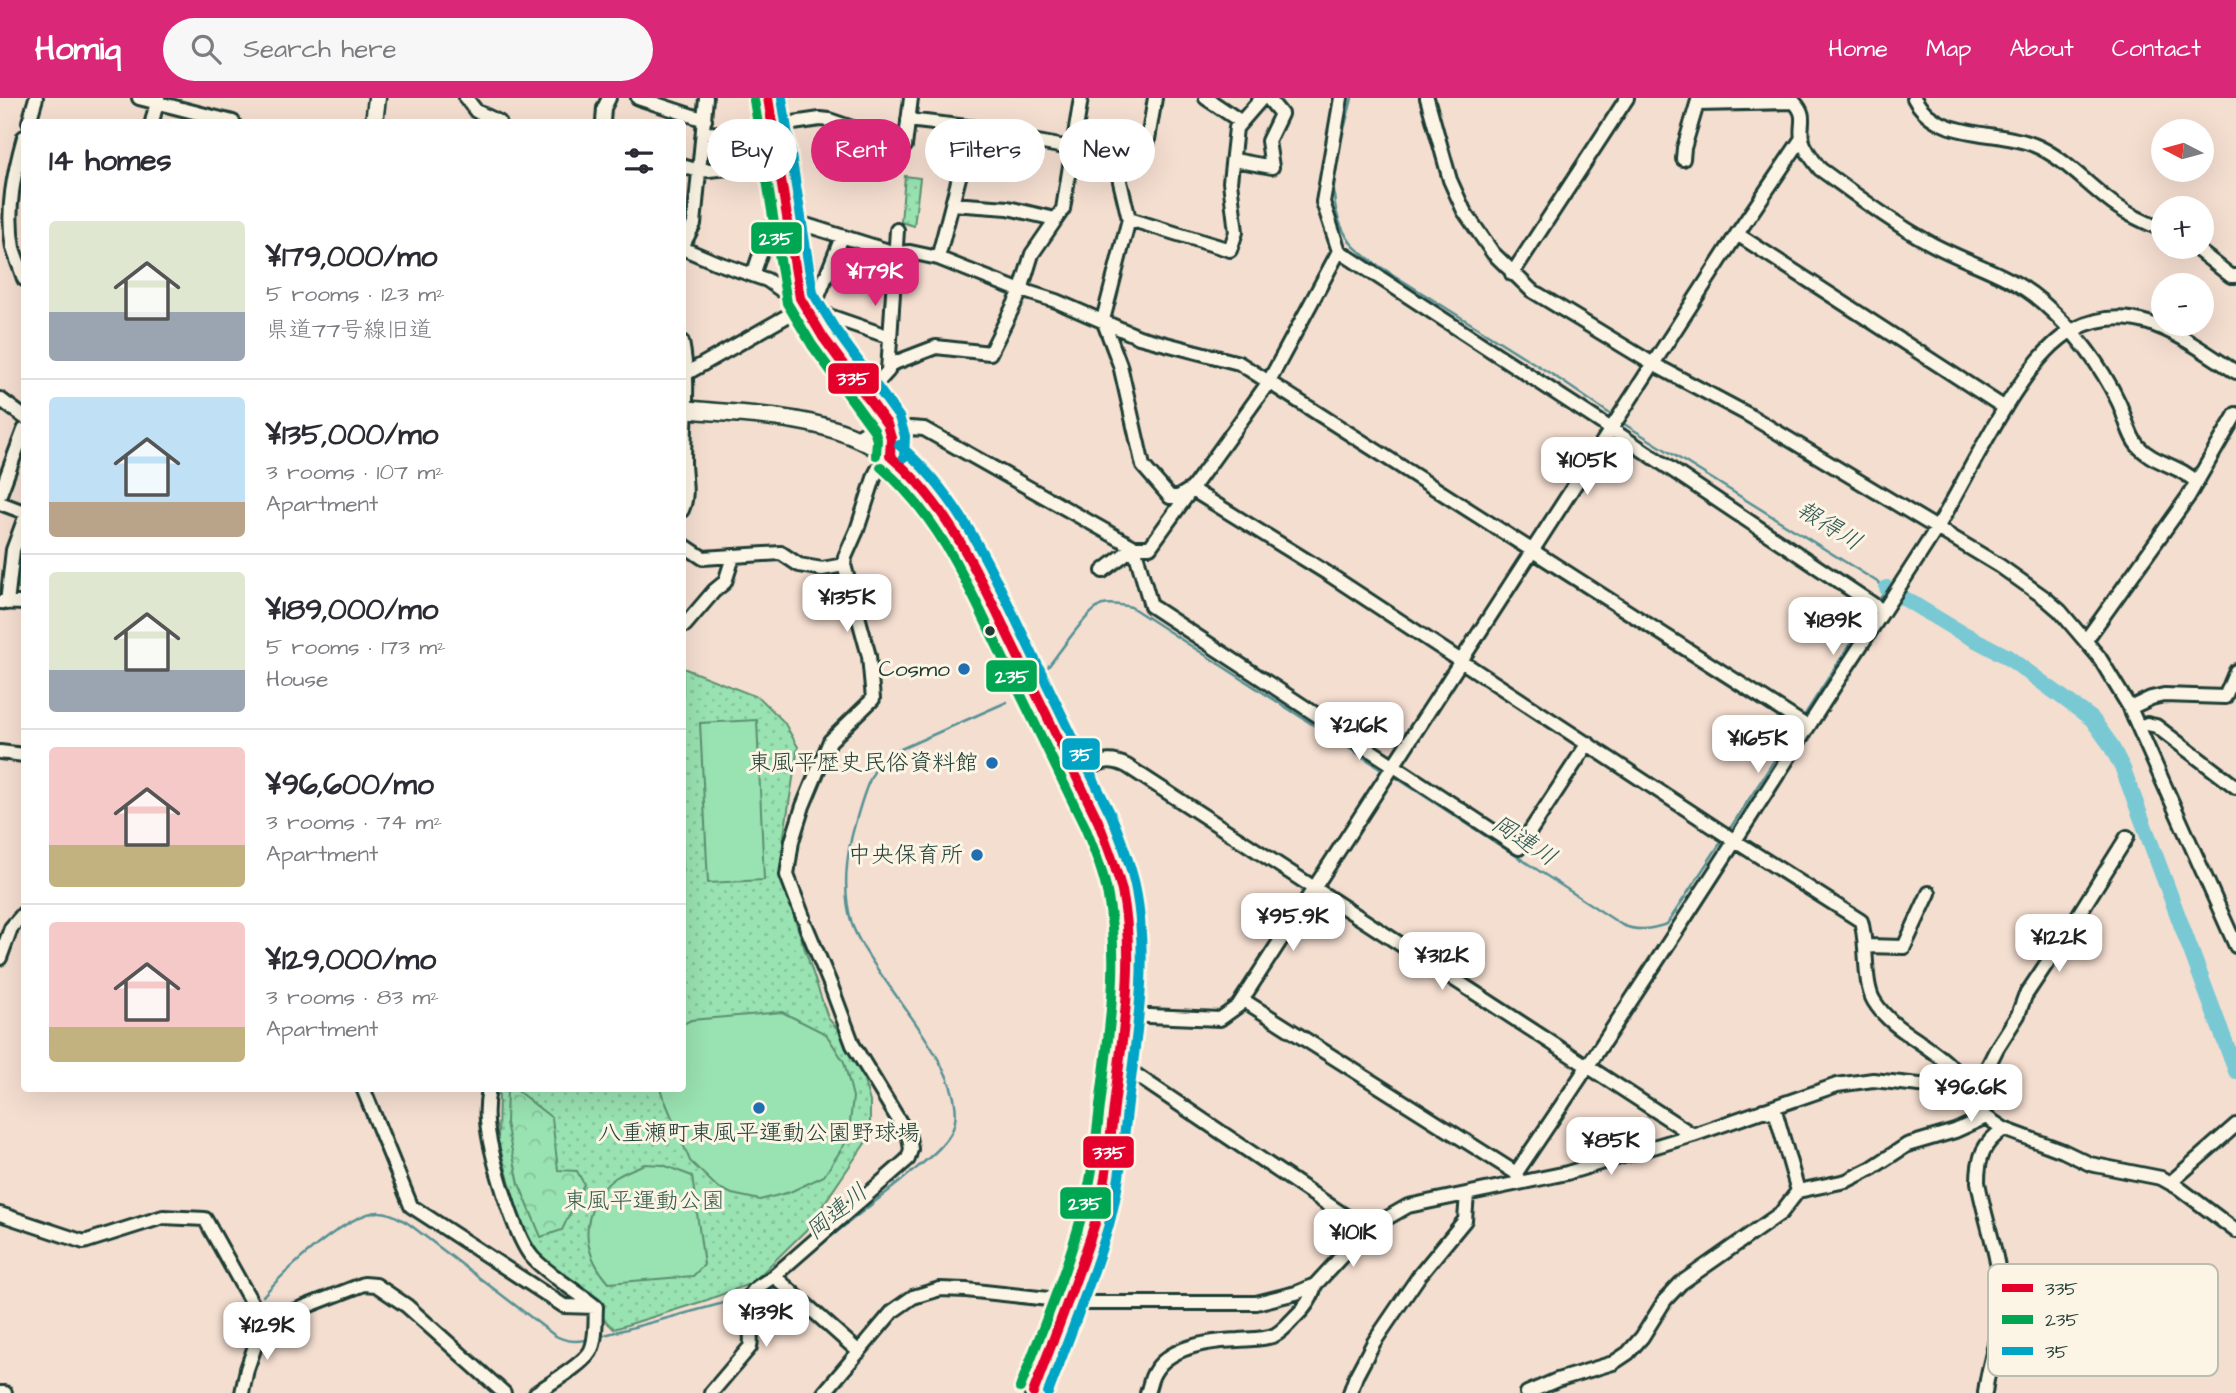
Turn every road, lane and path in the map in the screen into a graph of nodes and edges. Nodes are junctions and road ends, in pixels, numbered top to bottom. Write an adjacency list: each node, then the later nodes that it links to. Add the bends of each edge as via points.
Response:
1 (36, 98): 21 (street)
2 (139, 98): 19 (street)
3 (377, 98): 24 (main road)
4 (466, 98): 25 (street, via 477,111)
5 (609, 98): 26 (street)
6 (638, 98): 32 (street)
7 (706, 98): 32 (street)
8 (768, 98): 27 (street)
9 (912, 98): 28 (street)
10 (1080, 98): 29 (street)
11 (1155, 98): 30 (street)
12 (1206, 98): 31 (street)
13 (1262, 98): 31 (street)
14 (1268, 98): 36 (street, via 1281,114 1268,141 1272,167)
15 (1341, 98): 56 (street, via 1323,202)
16 (1425, 98): 61 (street, via 1464,211)
17 (1627, 98): 61 (street)
18 (1914, 98): 48 (street, via 1919,109 1947,126 2036,145 2130,215)
19 (158, 100): 22 (street); 23 (street)
20 (1698, 101): 33 (street, via 1794,102 1803,117); 35 (street)
21 (30, 119)
22 (153, 119)
23 (223, 119)
24 (374, 119)
25 (493, 119)
26 (603, 119)
27 (772, 119)
28 (908, 119)
29 (1078, 119)
30 (1151, 119)
31 (1241, 121): 36 (street)
32 (705, 127): 39 (street)
33 (1802, 138): 50 (street); 66 (street, via 1820,169 1928,243 2011,279)
34 (21, 149): 54 (street, via 11,190)
35 (1683, 159)
36 (1234, 160): 46 (street, via 1230,182 1236,232 1230,250)
37 (686, 167): 39 (street)
38 (707, 170): 39 (street)
39 (699, 171): 52 (street, via 694,224)
40 (781, 182): 47 (street)
41 (958, 182): 44 (street)
42 (1068, 182): 45 (street, via 1063,209)
43 (1119, 182): 46 (street)
44 (952, 204): 45 (street, via 1008,208); 58 (street)
45 (1055, 219): 65 (street, via 1032,254 1021,290)
46 (1129, 219): 65 (street)
47 (788, 221): 51 (street); 62 (street, via 769,228); 64 (street)
48 (2151, 225)
49 (897, 230): 57 (street)
50 (1737, 234): 68 (street); 75 (street)
51 (842, 237): 57 (street); 64 (street)
52 (686, 240)
53 (0, 245): 54 (street)
54 (13, 248): 60 (street)
55 (686, 250): 62 (street)
56 (1339, 251): 72 (street); 80 (street)
57 (895, 253): 58 (street); 67 (street)
58 (938, 258): 69 (street, via 1021,291 990,353 936,347)
59 (2209, 259): 63 (street)
60 (21, 271)
61 (1512, 274): 68 (street, via 1550,303)
62 (752, 275): 64 (street)
63 (2236, 276)
64 (805, 305): 67 (street); 71 (street); 73 (street, via 843,366)
65 (1103, 320): 72 (street, via 1139,337 1239,363); 85 (street, via 1120,365 1143,466 1170,497)
66 (2070, 331): 70 (street, via 2112,317 2139,319); 75 (street, via 2051,347); 84 (street, via 2098,364 2137,445)
67 (890, 337): 69 (street)
68 (1654, 364): 80 (street); 90 (street, via 1747,414)
69 (889, 365): 73 (street)
70 (2236, 372)
71 (686, 375)
72 (1268, 383): 85 (street); 93 (street)
73 (867, 394): 77 (street)
74 (0, 399): 79 (street)
75 (2005, 408): 90 (street)
76 (686, 409): 81 (main road, via 793,418)
77 (879, 411): 81 (street, via 872,428); 83 (street, via 890,432)
78 (2236, 414): 84 (street)
79 (21, 415)
80 (1612, 427): 93 (street); 99 (street)
81 (857, 437): 83 (main road)
82 (21, 438): 86 (street)
83 (890, 452): 91 (street, via 910,428 924,429); 95 (street, via 876,475); 111 (main road, via 933,499 955,532)
84 (2196, 482): 101 (street)
85 (1191, 489): 91 (street, via 1150,547); 102 (street)
86 (0, 494)
87 (0, 503): 88 (street)
88 (21, 511)
89 (21, 528): 97 (street)
90 (1937, 529): 99 (street); 101 (street, via 2045,597)
91 (1134, 547): 96 (street); 110 (street, via 1151,606)
92 (686, 548): 94 (street, via 703,558)
93 (1532, 551): 102 (street); 105 (street)
94 (733, 557): 95 (street, via 781,553 799,565 822,569); 100 (street, via 725,582)
95 (844, 565): 141 (street, via 869,656 873,699 830,741 803,806 787,875 853,1045 909,1137 911,1149 908,1160)
96 (1103, 571)
97 (3, 602): 98 (street)
98 (21, 603)
99 (1885, 609): 105 (street)
100 (686, 624)
101 (2086, 640): 104 (street)
102 (1461, 659): 107 (street); 110 (street)
103 (2236, 671): 104 (street, via 2225,697 2164,695)
104 (2130, 708): 106 (street)
105 (1808, 727): 114 (street)
106 (2139, 727): 112 (street, via 2156,726); 119 (street)
107 (1588, 743): 110 (street, via 1519,848); 114 (street)
108 (0, 752): 109 (street)
109 (21, 755)
110 (1393, 765): 115 (street)
111 (1077, 778): 115 (street, via 1101,762 1115,760); 122 (main road, via 1112,856 1122,893 1127,946)
112 (2236, 787)
113 (2127, 837): 127 (street, via 2025,996)
114 (1735, 841): 118 (street, via 1861,921); 124 (street)
115 (1315, 888): 121 (street); 124 (street)
116 (1929, 892): 118 (street, via 1904,947)
117 (21, 917): 120 (street, via 11,928)
118 (1866, 946): 127 (street, via 1872,998 1887,1017 1951,1067)
119 (2236, 946)
120 (0, 958)
121 (1243, 1000): 122 (street, via 1220,1019); 133 (street)
122 (1125, 1014): 123 (main road)
123 (1118, 1067): 138 (street); 143 (main road, via 1105,1178)
124 (1588, 1067): 132 (street); 133 (street)
125 (365, 1092): 144 (street, via 411,1206 564,1306)
126 (489, 1092): 144 (street, via 492,1150 524,1247 535,1261)
127 (1971, 1100): 128 (street, via 1929,1086 1873,1080 1837,1085); 129 (street)
128 (1761, 1110): 132 (street); 135 (street, via 1776,1114)
129 (1986, 1117): 131 (street); 135 (street, via 1907,1145 1846,1181)
130 (2236, 1125): 134 (street)
131 (2004, 1129): 134 (street, via 2090,1164); 140 (street, via 1988,1142 1978,1166)
132 (1693, 1135): 133 (street, via 1567,1173)
133 (1518, 1178): 136 (street)
134 (2170, 1183): 139 (street)
135 (1798, 1191): 156 (street, via 1781,1213 1681,1283 1628,1353 1613,1363)
136 (1467, 1194): 138 (street, via 1408,1206); 155 (street, via 1465,1220 1389,1320)
137 (0, 1214): 145 (street, via 85,1242 163,1217 205,1219)
138 (1366, 1230): 142 (street)
139 (2236, 1231)
140 (1997, 1264)
141 (774, 1276): 146 (street); 151 (street, via 749,1297 750,1347)
142 (1315, 1285): 143 (street, via 1256,1303); 154 (street, via 1303,1310 1278,1334 1191,1346 1158,1368)
143 (1069, 1301): 146 (street, via 940,1289 913,1297 893,1311); 153 (main road)
144 (596, 1307): 150 (street, via 590,1351)
145 (263, 1323): 148 (street); 149 (street, via 364,1284 376,1284)
146 (859, 1352): 152 (street)
147 (1988, 1376): 157 (street)
148 (242, 1393)
149 (504, 1393)
150 (536, 1393)
151 (711, 1393)
152 (824, 1393)
153 (1033, 1393)
154 (1147, 1393)
155 (1350, 1393)
156 (1527, 1393)
157 (1984, 1393)

